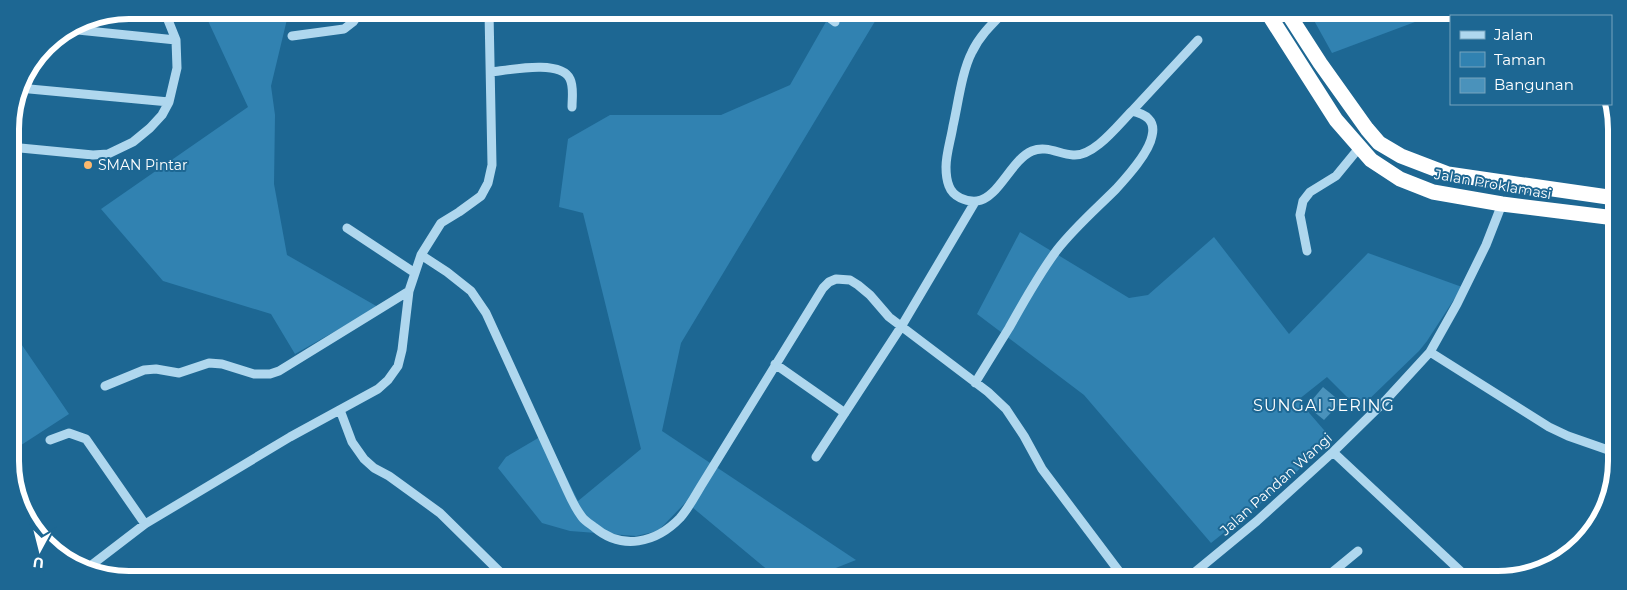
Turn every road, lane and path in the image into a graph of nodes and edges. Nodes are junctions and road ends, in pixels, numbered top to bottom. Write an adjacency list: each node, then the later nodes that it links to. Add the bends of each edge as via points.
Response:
1 (168, 19): 11 (street)
2 (355, 19): 10 (street, via 344,29)
3 (489, 19): 13 (street)
4 (831, 19): 8 (street)
5 (997, 19): 21 (street, via 970,54 946,167 949,187 956,196)
6 (1272, 19): 19 (highway, Jalan Proklamasi, via 1336,120)
7 (1291, 19): 20 (highway, Jalan Proklamasi, via 1366,129 1379,143 1401,156 1448,174)
8 (835, 22)
9 (81, 30): 11 (street)
10 (292, 36)
11 (176, 40): 15 (street, via 177,68)
12 (1198, 40): 17 (street)
13 (490, 72): 16 (street, via 533,68 559,70 566,73 572,85); 26 (street, via 492,164 488,183 481,196 441,223)
14 (27, 89): 15 (street)
15 (169, 102): 18 (street, via 162,116 150,128 108,154)
16 (572, 107)
17 (1132, 110): 21 (street, via 1092,150 1083,154 1042,149 1031,151 991,196); 32 (street, via 1151,120 1152,138 1148,146 1122,182 1058,248)
18 (19, 148)
19 (1359, 148): 22 (highway, Jalan Proklamasi, via 1371,160 1400,178 1433,192); 25 (street, via 1336,176 1310,192 1304,201 1300,215)
20 (1608, 197)
21 (975, 202): 29 (street)
22 (1502, 204): 23 (highway, Jalan Proklamasi); 30 (street, Jalan Pandan Wangi, via 1486,246)
23 (1608, 217)
24 (347, 228): 27 (street)
25 (1307, 251)
26 (421, 255): 27 (street); 31 (street, via 471,291 486,313 566,490 582,517 611,539 643,541 660,534 680,517)
27 (415, 273): 28 (street)
28 (409, 291): 33 (street, via 270,374 254,374 209,363 179,373 144,370); 34 (street, via 398,366 378,389)
29 (901, 327): 31 (street, via 858,284 836,279 823,288); 32 (street); 35 (street)
30 (1430, 352): 37 (street, via 1549,427); 38 (street, Jalan Pandan Wangi)
31 (775, 364): 35 (street)
32 (975, 383): 44 (street, via 1006,410 1042,469)
33 (105, 386)
34 (340, 410): 40 (street); 43 (street, via 352,442 364,459 440,513)
35 (845, 413): 39 (street)
36 (50, 440): 40 (street, via 69,434 86,439)
37 (1608, 450)
38 (1333, 452): 45 (street, Jalan Pandan Wangi); 47 (street)
39 (816, 457)
40 (145, 524): 42 (street)
41 (1358, 551): 46 (street)
42 (92, 564)
43 (499, 571)
44 (1119, 571)
45 (1197, 571)
46 (1334, 571)
47 (1460, 571)

